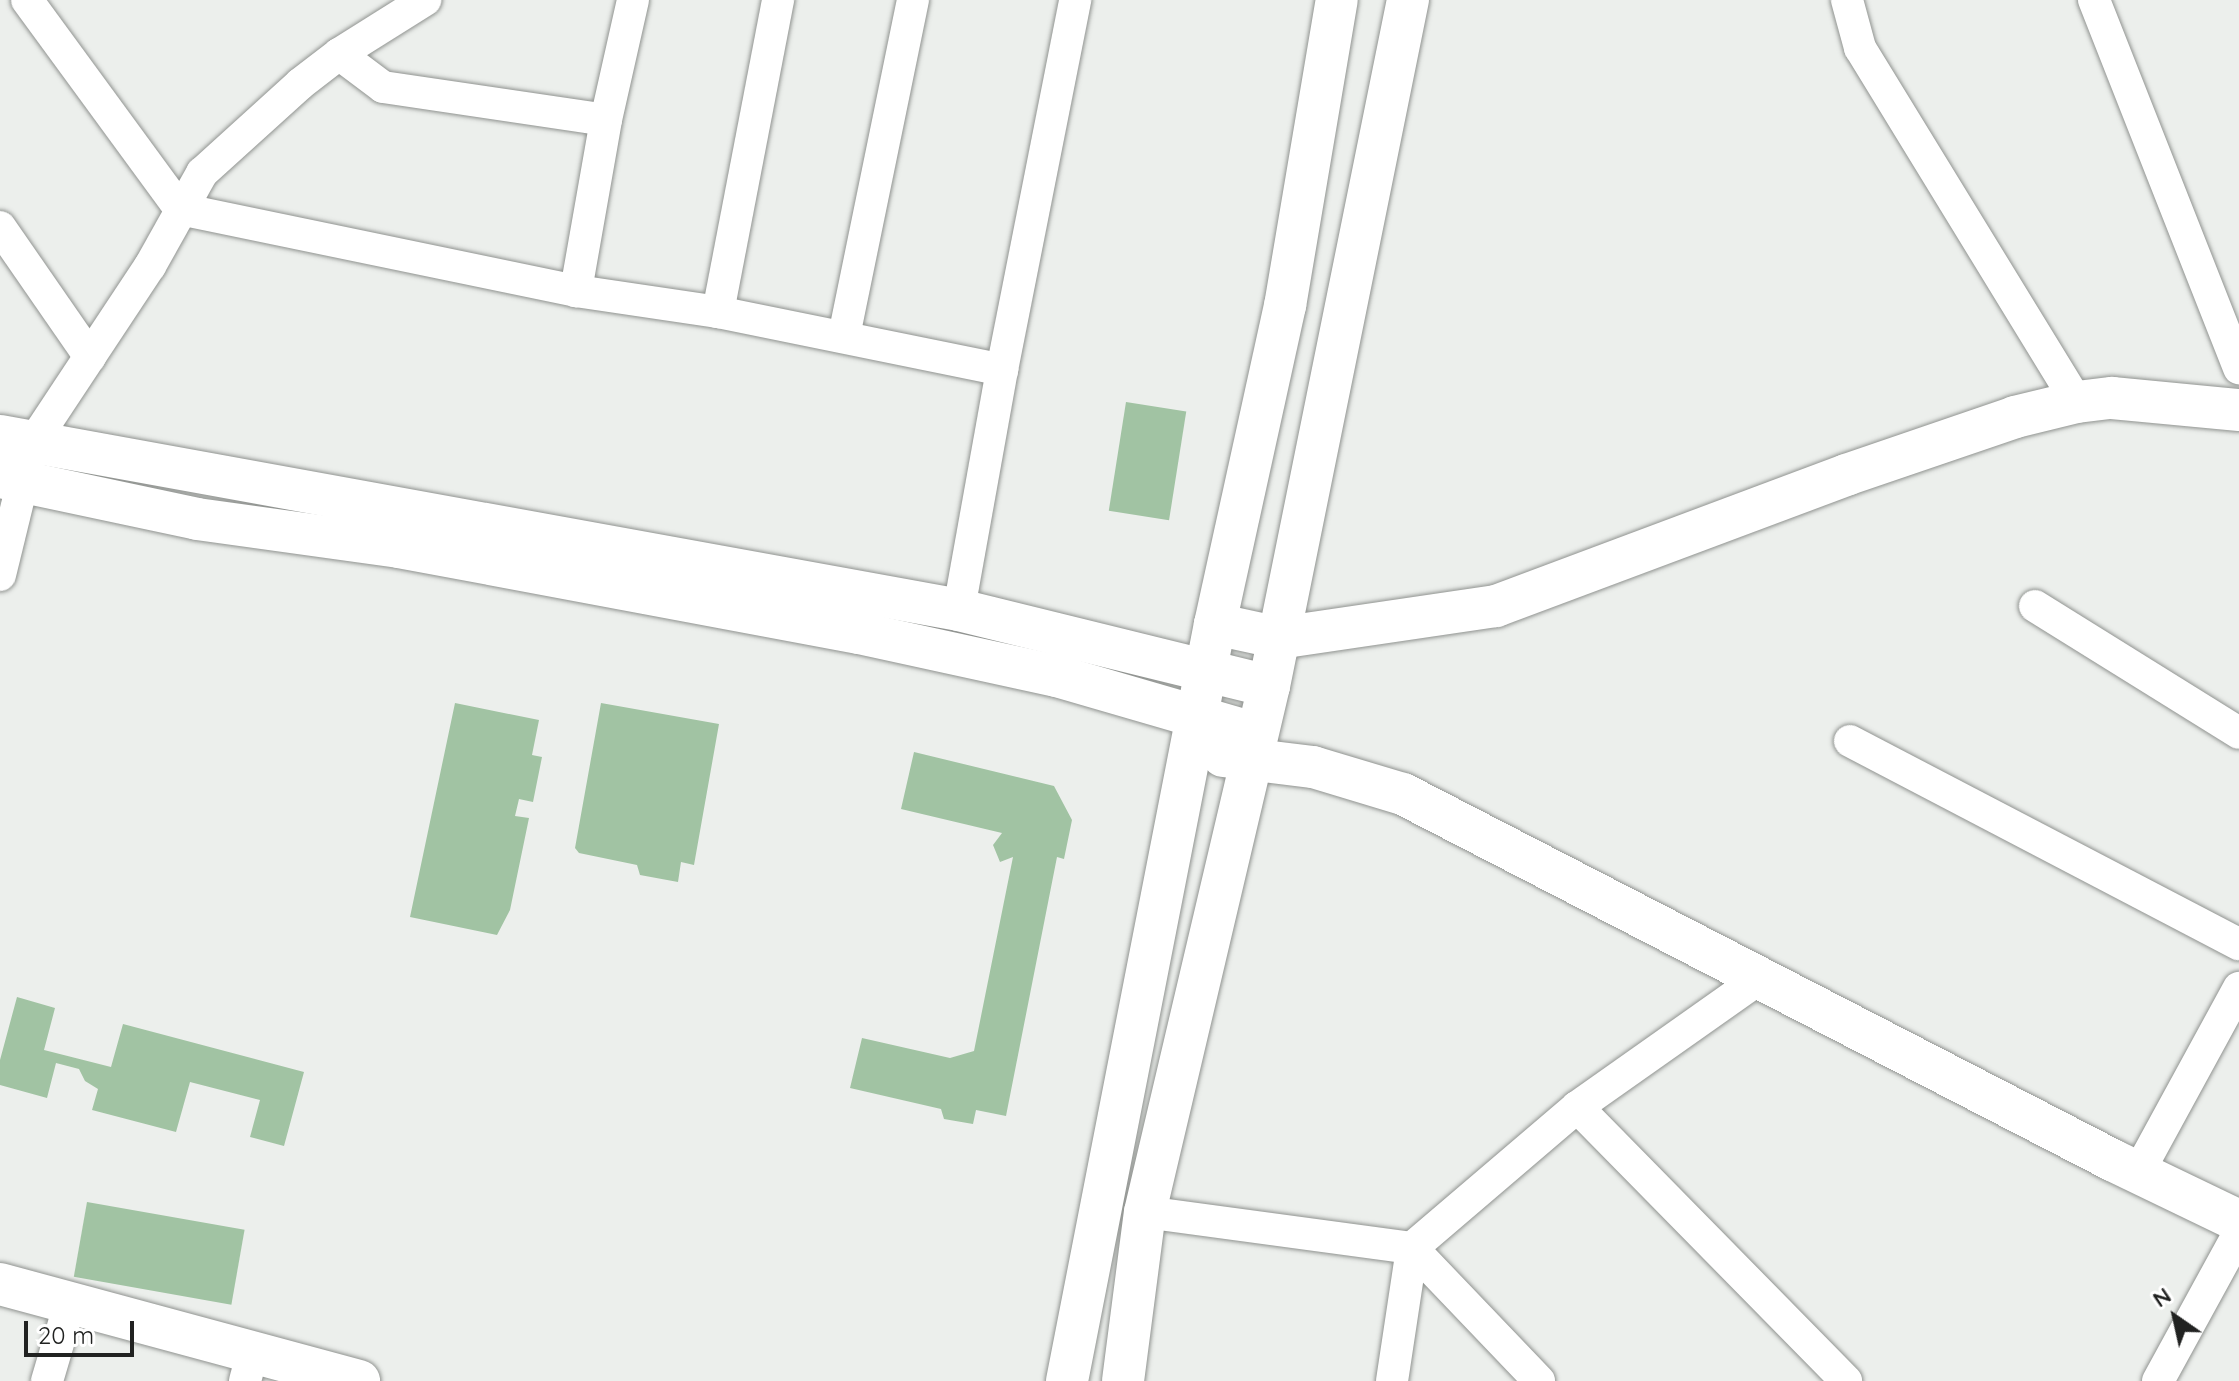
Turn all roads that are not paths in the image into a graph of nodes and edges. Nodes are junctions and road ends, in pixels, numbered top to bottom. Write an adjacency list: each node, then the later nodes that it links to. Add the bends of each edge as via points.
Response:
1 (27, 0): 13 (street)
2 (425, 0): 11 (street)
3 (633, 0): 12 (street)
4 (778, 0): 16 (street)
5 (913, 0): 17 (street)
6 (1075, 0): 20 (street)
7 (1337, 0): 27 (street, via 1285,306)
8 (1408, 0): 28 (street)
9 (1847, 0): 21 (street, via 1860,48)
10 (2094, 0): 19 (street)
11 (339, 54): 12 (street, via 383,87); 13 (street, via 202,173)
12 (606, 120): 15 (street)
13 (180, 209): 15 (street); 18 (street)
14 (0, 227): 18 (street)
15 (576, 291): 16 (street)
16 (718, 312): 17 (street)
17 (844, 336): 20 (street)
18 (90, 357): 23 (street)
19 (2239, 368)
20 (1002, 370): 26 (street)
21 (2077, 402): 22 (street, via 2112,398); 28 (street, via 2015,417 1846,475 1496,606)
22 (2239, 410)
23 (14, 460): 24 (street); 26 (street); 32 (street, via 197,519 399,547 859,633 1057,676)
24 (0, 575)
25 (2035, 606): 31 (street)
26 (959, 610): 29 (street)
27 (1215, 624): 28 (street); 29 (street)
28 (1279, 638): 30 (street)
29 (1206, 671): 30 (street); 32 (street)
30 (1269, 686): 34 (street)
31 (2239, 733)
32 (1193, 734): 34 (street); 49 (street)
33 (1850, 741): 35 (street)
34 (1253, 747): 36 (street, via 1403,794); 40 (street)
35 (2239, 944)
36 (1760, 978): 38 (street); 39 (street)
37 (2239, 988): 39 (street)
38 (1577, 1107): 43 (street); 53 (street)
39 (2138, 1173): 41 (street)
40 (1145, 1212): 43 (street); 50 (street)
41 (2239, 1221)
42 (2239, 1233): 54 (street)
43 (1412, 1248): 51 (street); 52 (street)
44 (0, 1284): 45 (street)
45 (70, 1303): 46 (street); 47 (street)
46 (249, 1366): 48 (street)
47 (47, 1381)
48 (359, 1381)
49 (1067, 1381)
50 (1123, 1381)
51 (1392, 1381)
52 (1539, 1381)
53 (1846, 1381)
54 (2158, 1381)

